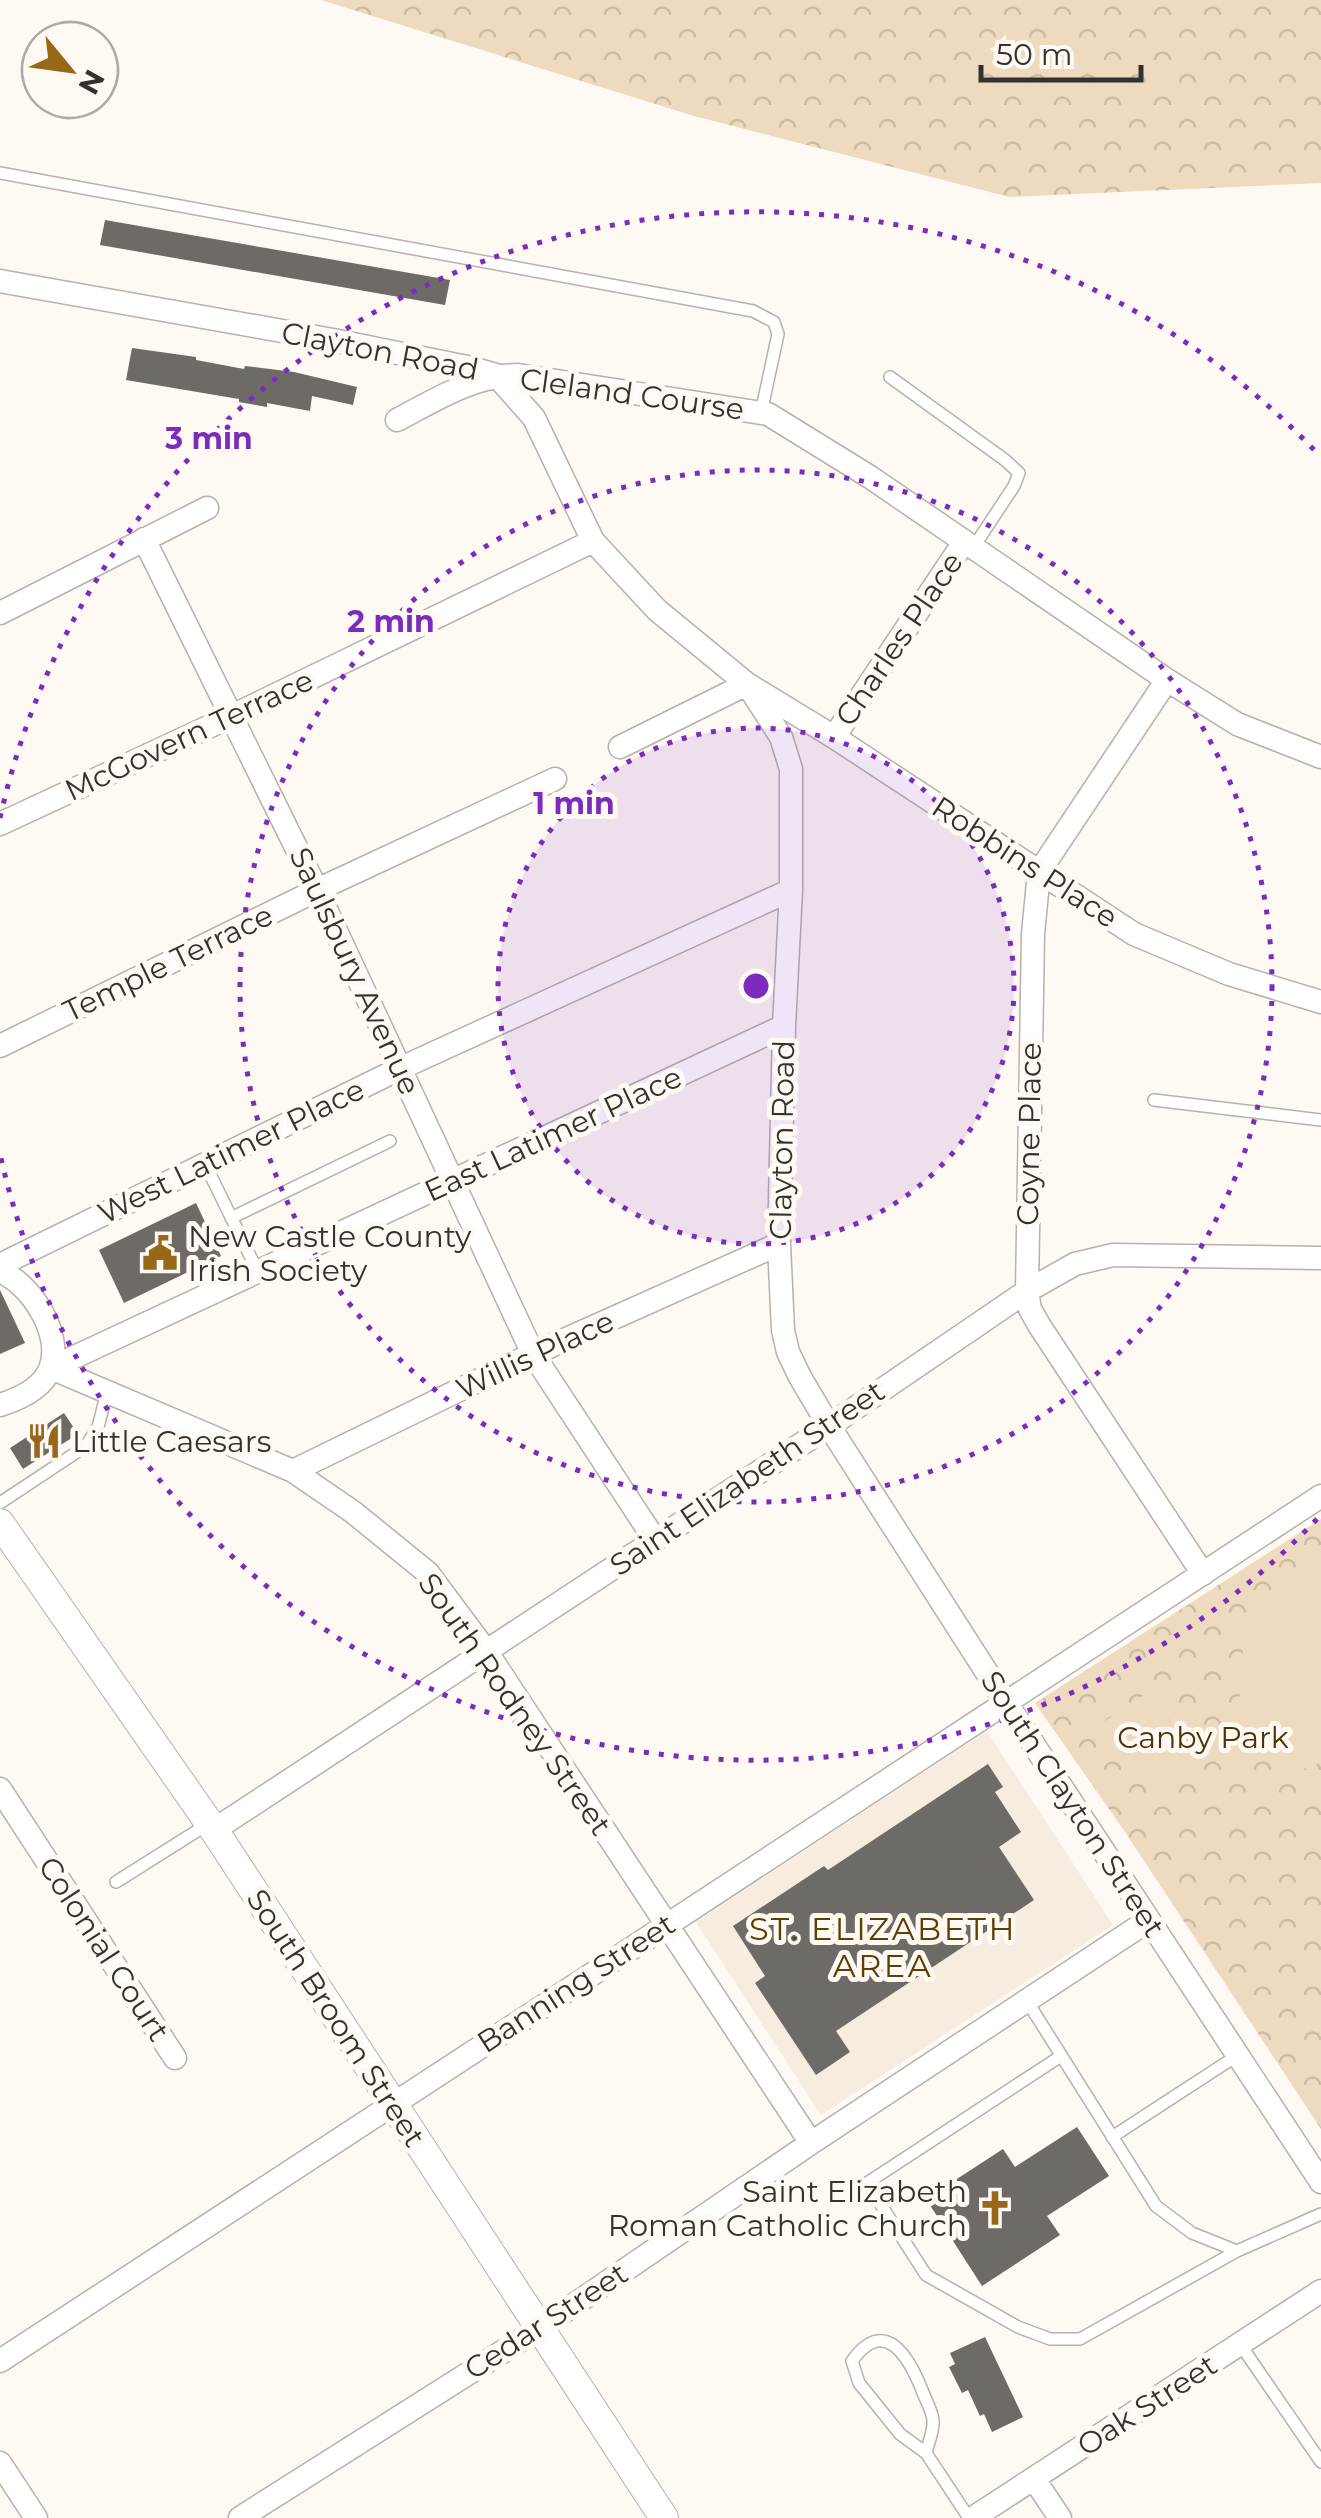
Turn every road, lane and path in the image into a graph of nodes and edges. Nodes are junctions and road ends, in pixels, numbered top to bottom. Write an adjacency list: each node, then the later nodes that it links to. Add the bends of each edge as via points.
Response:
1 (0, 173): 5 (lane, via 753,312 774,322 778,334)
2 (0, 281): 3 (street, Clayton Road)
3 (496, 375): 5 (street, Cleland Course); 6 (street); 9 (street, Clayton Road, via 534,418)
4 (890, 377): 10 (lane, Charles Place, via 1019,473)
5 (764, 414): 10 (street)
6 (396, 420)
7 (206, 508): 8 (street)
8 (144, 540): 11 (street); 14 (street, Saulsbury Avenue)
9 (593, 541): 13 (street, Clayton Road, via 657,610); 14 (street, McGovern Terrace)
10 (968, 545): 12 (street); 15 (street, Charles Place)
11 (0, 613)
12 (1167, 680): 17 (street, via 1237,724); 20 (street, Coyne Place)
13 (747, 684): 15 (street, Robbins Place); 16 (street); 22 (street, Clayton Road, via 781,737 791,769)
14 (232, 716): 19 (street, McGovern Terrace); 21 (street, Saulsbury Avenue)
15 (834, 737): 20 (street, Robbins Place)
16 (620, 747)
17 (1321, 758)
18 (554, 779): 21 (street, Temple Terrace)
19 (0, 824)
20 (1040, 872): 23 (street, Robbins Place, via 1134,934 1229,974); 37 (street, Coyne Place)
21 (317, 890): 25 (street, Temple Terrace); 26 (street, Saulsbury Avenue)
22 (791, 890): 24 (street, Clayton Road); 26 (street, West Latimer Place)
23 (1321, 1002)
24 (784, 1026): 31 (street, East Latimer Place); 33 (street, Clayton Road)
25 (0, 1046)
26 (401, 1068): 30 (street, West Latimer Place); 31 (street, Saulsbury Avenue)
27 (1154, 1100): 28 (lane)
28 (1321, 1120)
29 (390, 1141): 32 (lane)
30 (205, 1164): 32 (lane); 35 (street, West Latimer Place)
31 (453, 1181): 36 (street, East Latimer Place); 38 (street, Saulsbury Avenue)
32 (232, 1218): 36 (lane)
33 (779, 1244): 38 (street, Willis Place); 42 (street, Clayton Road, via 788,1352)
34 (1321, 1258): 37 (street, Saint Elizabeth Street, via 1113,1255 1075,1264)
35 (0, 1268): 39 (street, via 44,1314)
36 (258, 1272): 39 (street, East Latimer Place)
37 (1026, 1291): 42 (street, Saint Elizabeth Street); 48 (street, Coyne Place, via 1039,1325)
38 (533, 1354): 43 (street, Willis Place); 47 (street, Saulsbury Avenue)
39 (51, 1368): 40 (street, South Rodney Street); 41 (street, via 29,1393)
40 (107, 1392): 43 (street, South Rodney Street); 45 (lane, via 86,1446)
41 (0, 1405)
42 (828, 1426): 47 (street, Saint Elizabeth Street); 50 (street, South Clayton Street)
43 (293, 1471): 49 (street, South Rodney Street, via 428,1573)
44 (1321, 1496): 48 (street, Banning Street)
45 (0, 1503)
46 (0, 1523): 52 (street, South Broom Street)
47 (654, 1540): 49 (street, Saint Elizabeth Street)
48 (1203, 1574): 50 (street, Banning Street)
49 (486, 1651): 52 (street, Saint Elizabeth Street); 55 (street, South Rodney Street)
50 (1007, 1704): 54 (street, South Clayton Street); 55 (street, Banning Street)
51 (0, 1789): 59 (street, Colonial Court)
52 (211, 1827): 53 (lane); 60 (street, South Broom Street)
53 (116, 1882)
54 (1150, 1920): 56 (street, Cedar Street); 58 (street, South Clayton Street)
55 (666, 1924): 60 (street, Banning Street); 62 (street, South Rodney Street)
56 (1027, 2001): 57 (lane); 62 (street, Cedar Street)
57 (1061, 2056): 61 (lane); 65 (lane, via 866,2183 926,2274 1018,2327 1080,2339)
58 (1238, 2056): 61 (lane); 63 (street, South Clayton Street)
59 (174, 2058)
60 (392, 2105): 67 (street, South Broom Street); 69 (street, Banning Street)
61 (1112, 2136): 65 (lane, via 1156,2206 1192,2233)
62 (811, 2143): 67 (street, Cedar Street)
63 (1321, 2182)
64 (1321, 2214): 65 (lane)
65 (1237, 2252)
66 (1321, 2291): 68 (street, Oak Street)
67 (540, 2328): 75 (street, Cedar Street); 76 (street, South Broom Street)
68 (1240, 2344): 71 (lane); 73 (street, Oak Street)
69 (0, 2361)
70 (926, 2453): 70 (lane, via 933,2421 915,2372 894,2344 864,2344 852,2361 859,2384 900,2434); 77 (lane)
71 (1321, 2462)
72 (0, 2463): 74 (street)
73 (1034, 2479): 77 (street, Oak Street); 78 (street)
74 (36, 2518)
75 (240, 2518)
76 (664, 2518)
77 (971, 2518)
78 (1060, 2518)

